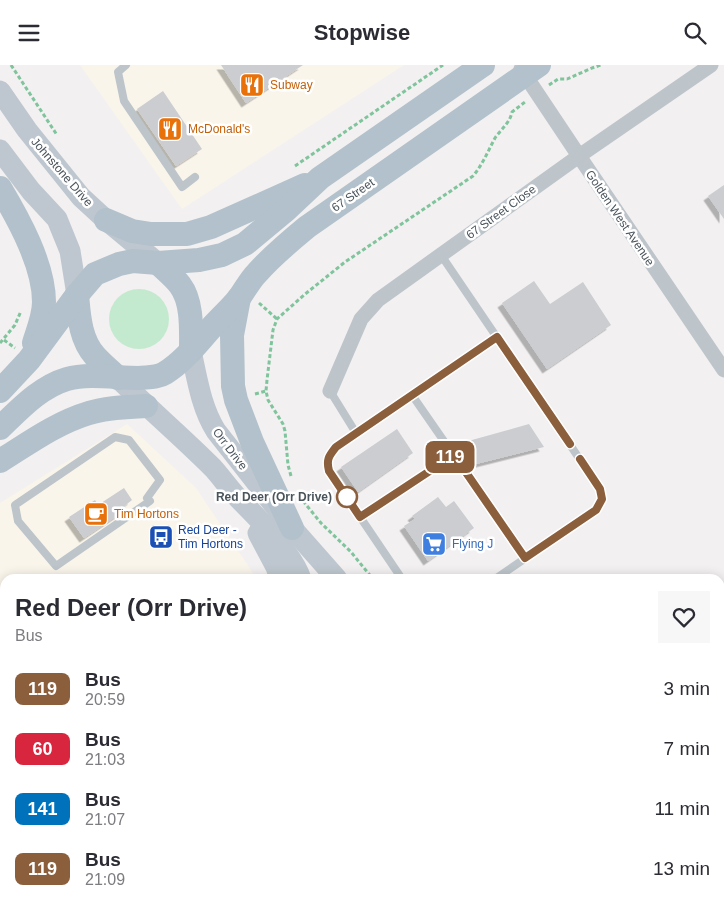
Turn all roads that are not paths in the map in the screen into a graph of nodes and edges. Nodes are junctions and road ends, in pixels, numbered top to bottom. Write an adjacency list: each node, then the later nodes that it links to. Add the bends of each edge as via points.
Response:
1 (126, 65): 8 (lane, via 118,71 124,101 182,187)
2 (483, 65): 9 (main road)
3 (711, 65): 7 (street, 67 Street Close)
4 (530, 75): 7 (street, Golden West Avenue); 15 (main road, 67 Street, via 280,249 256,274)
5 (0, 91): 11 (street, Johnstone Drive, via 81,197)
6 (0, 150): 14 (street, via 57,219 70,251)
7 (578, 156): 12 (street, 67 Street Close); 19 (street, Golden West Avenue)
8 (195, 177)
9 (320, 178): 11 (main road, via 211,227 187,234 132,231); 13 (main road, via 245,244 222,255)
10 (0, 188): 18 (main road, via 33,253 43,293 42,316)
11 (106, 220): 13 (street, Johnstone Drive)
12 (441, 255): 16 (lane); 22 (street, 67 Street Close, via 378,300 361,319)
13 (158, 263): 14 (main road, via 134,261 105,269); 17 (main road, via 182,287 191,319)
14 (77, 295): 18 (main road); 20 (main road, via 85,340 95,356)
15 (247, 299): 17 (main road, 67 Street); 32 (main road, via 232,335 233,386 252,442)
16 (497, 337): 23 (lane); 33 (lane, via 600,489 602,499 596,510)
17 (191, 351): 20 (main road, via 156,377); 32 (street, Orr Drive, via 210,423)
18 (21, 354): 21 (main road)
19 (724, 370)
20 (118, 378): 24 (street, Orr Drive); 25 (main road, via 84,376 66,379 33,397)
21 (0, 391)
22 (330, 391): 26 (lane)
23 (412, 395): 26 (lane); 27 (lane)
24 (146, 406): 28 (main road, via 90,413 53,428); 30 (street, Orr Drive, via 176,432)
25 (0, 427)
26 (356, 433): 31 (lane, via 336,447 327,463)
27 (454, 455): 31 (lane); 33 (lane)
28 (0, 461)
29 (149, 500): 29 (lane, via 160,480 129,440 115,437 15,505 18,521 56,566)
30 (242, 502): 34 (street); 35 (street, Orr Drive, via 283,549)
31 (360, 517): 37 (lane)
32 (292, 528): 36 (street, Orr Drive)
33 (525, 558): 38 (lane)
34 (278, 574)
35 (299, 574)
36 (333, 574)
37 (399, 574)
38 (502, 574)

